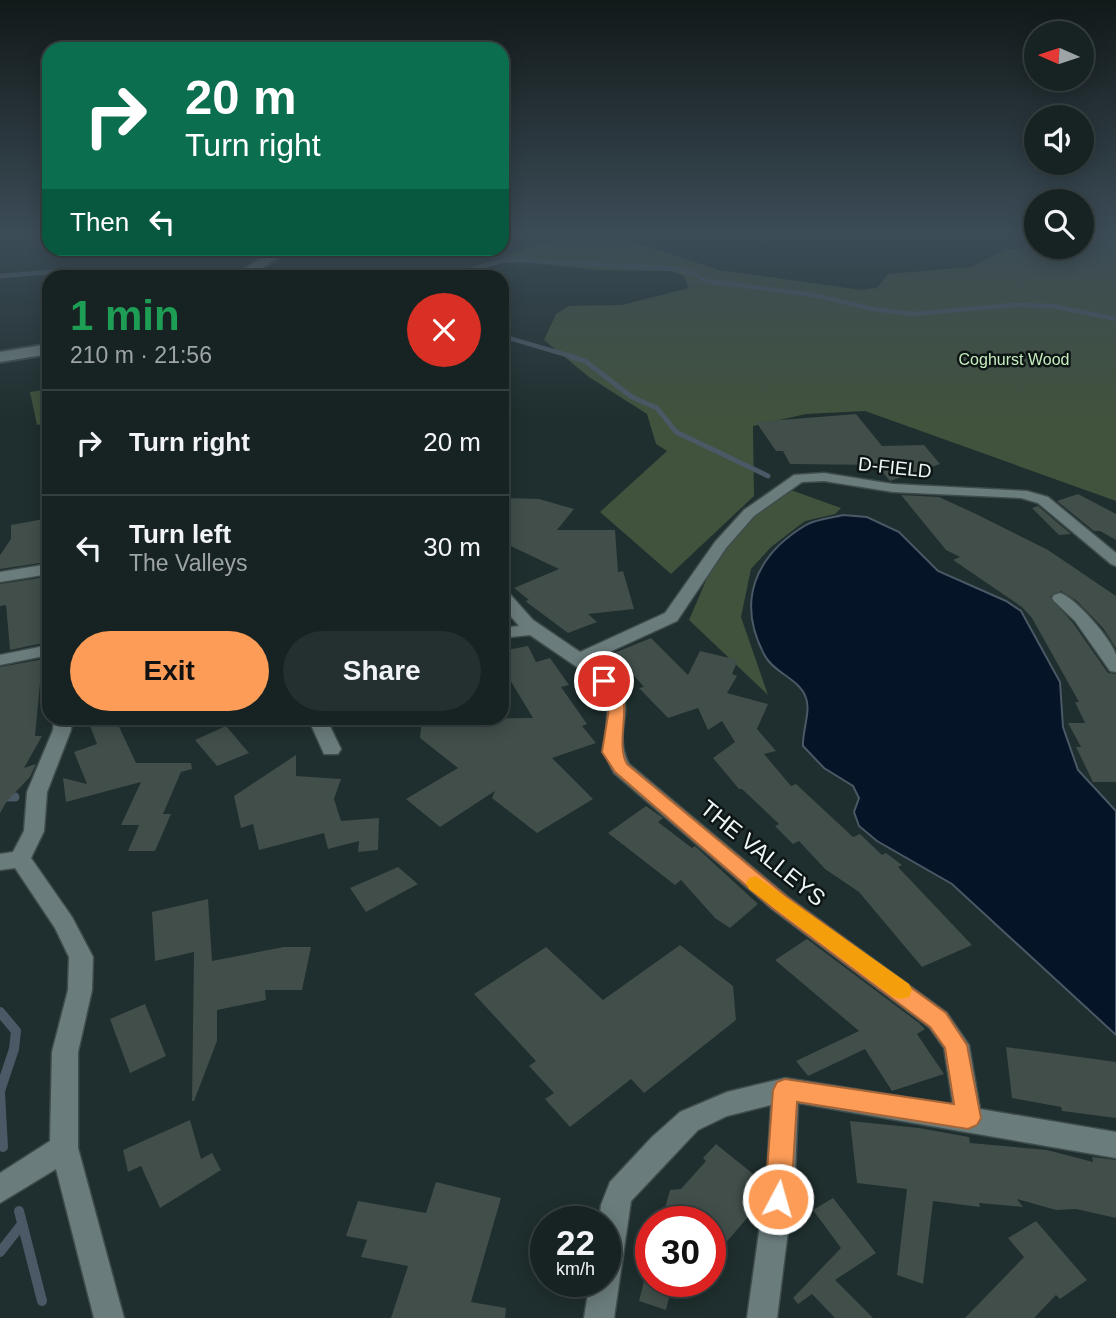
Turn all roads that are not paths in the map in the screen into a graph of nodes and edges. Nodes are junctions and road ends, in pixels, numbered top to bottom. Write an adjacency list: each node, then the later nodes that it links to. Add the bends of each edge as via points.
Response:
1 (42, 350): 2 (street)
2 (0, 357)
3 (1116, 561): 12 (street, D-FIELD, via 1043,500 1022,494 799,478 749,513 720,545 671,617)
4 (42, 570): 5 (street)
5 (0, 578)
6 (1060, 598): 13 (street, via 1080,617)
7 (509, 602): 8 (street, THE VALLEYS)
8 (534, 629): 9 (street); 12 (street, THE VALLEYS)
9 (509, 632)
10 (42, 651): 11 (street)
11 (0, 660)
12 (578, 660): 19 (street, THE VALLEYS, via 615,695 611,752 621,768 780,903 907,994 948,1032 958,1054)
13 (1116, 667)
14 (63, 725): 17 (street, via 37,792 34,831)
15 (320, 725): 16 (street)
16 (331, 749)
17 (10, 861): 21 (street, via 64,923 81,957 80,990 65,1052)
18 (785, 1090): 19 (street); 23 (street, via 747,1098 690,1121 630,1182); 27 (street, via 781,1175)
19 (968, 1118): 20 (street)
20 (1116, 1145)
21 (64, 1149): 22 (street); 25 (street)
22 (0, 1189)
23 (615, 1206)
24 (602, 1297): 26 (street)
25 (109, 1318)
26 (598, 1318)
27 (762, 1318)

